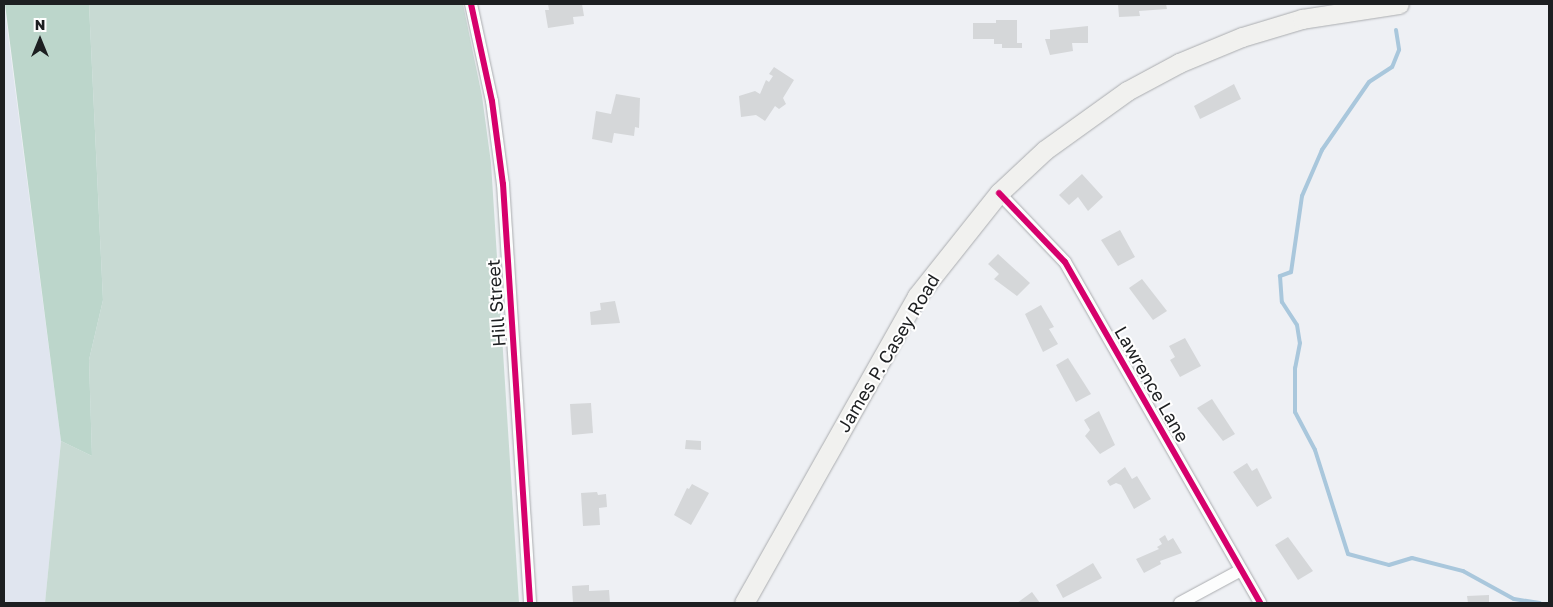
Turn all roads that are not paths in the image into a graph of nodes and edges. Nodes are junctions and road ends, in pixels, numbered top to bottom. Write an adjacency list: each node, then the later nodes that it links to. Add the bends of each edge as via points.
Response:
1 (471, 4): 5 (street, Hill Street, via 492,101 503,184)
2 (1400, 4): 3 (main road, James P. Casey Road, via 1302,19 1242,36 1178,63 1077,124)
3 (999, 193): 4 (street, Lawrence Lane, via 1065,262); 6 (main road, James P. Casey Road, via 917,296)
4 (1241, 570): 7 (street); 8 (street, Lawrence Lane)
5 (530, 603)
6 (744, 603)
7 (1180, 603)
8 (1260, 603)

